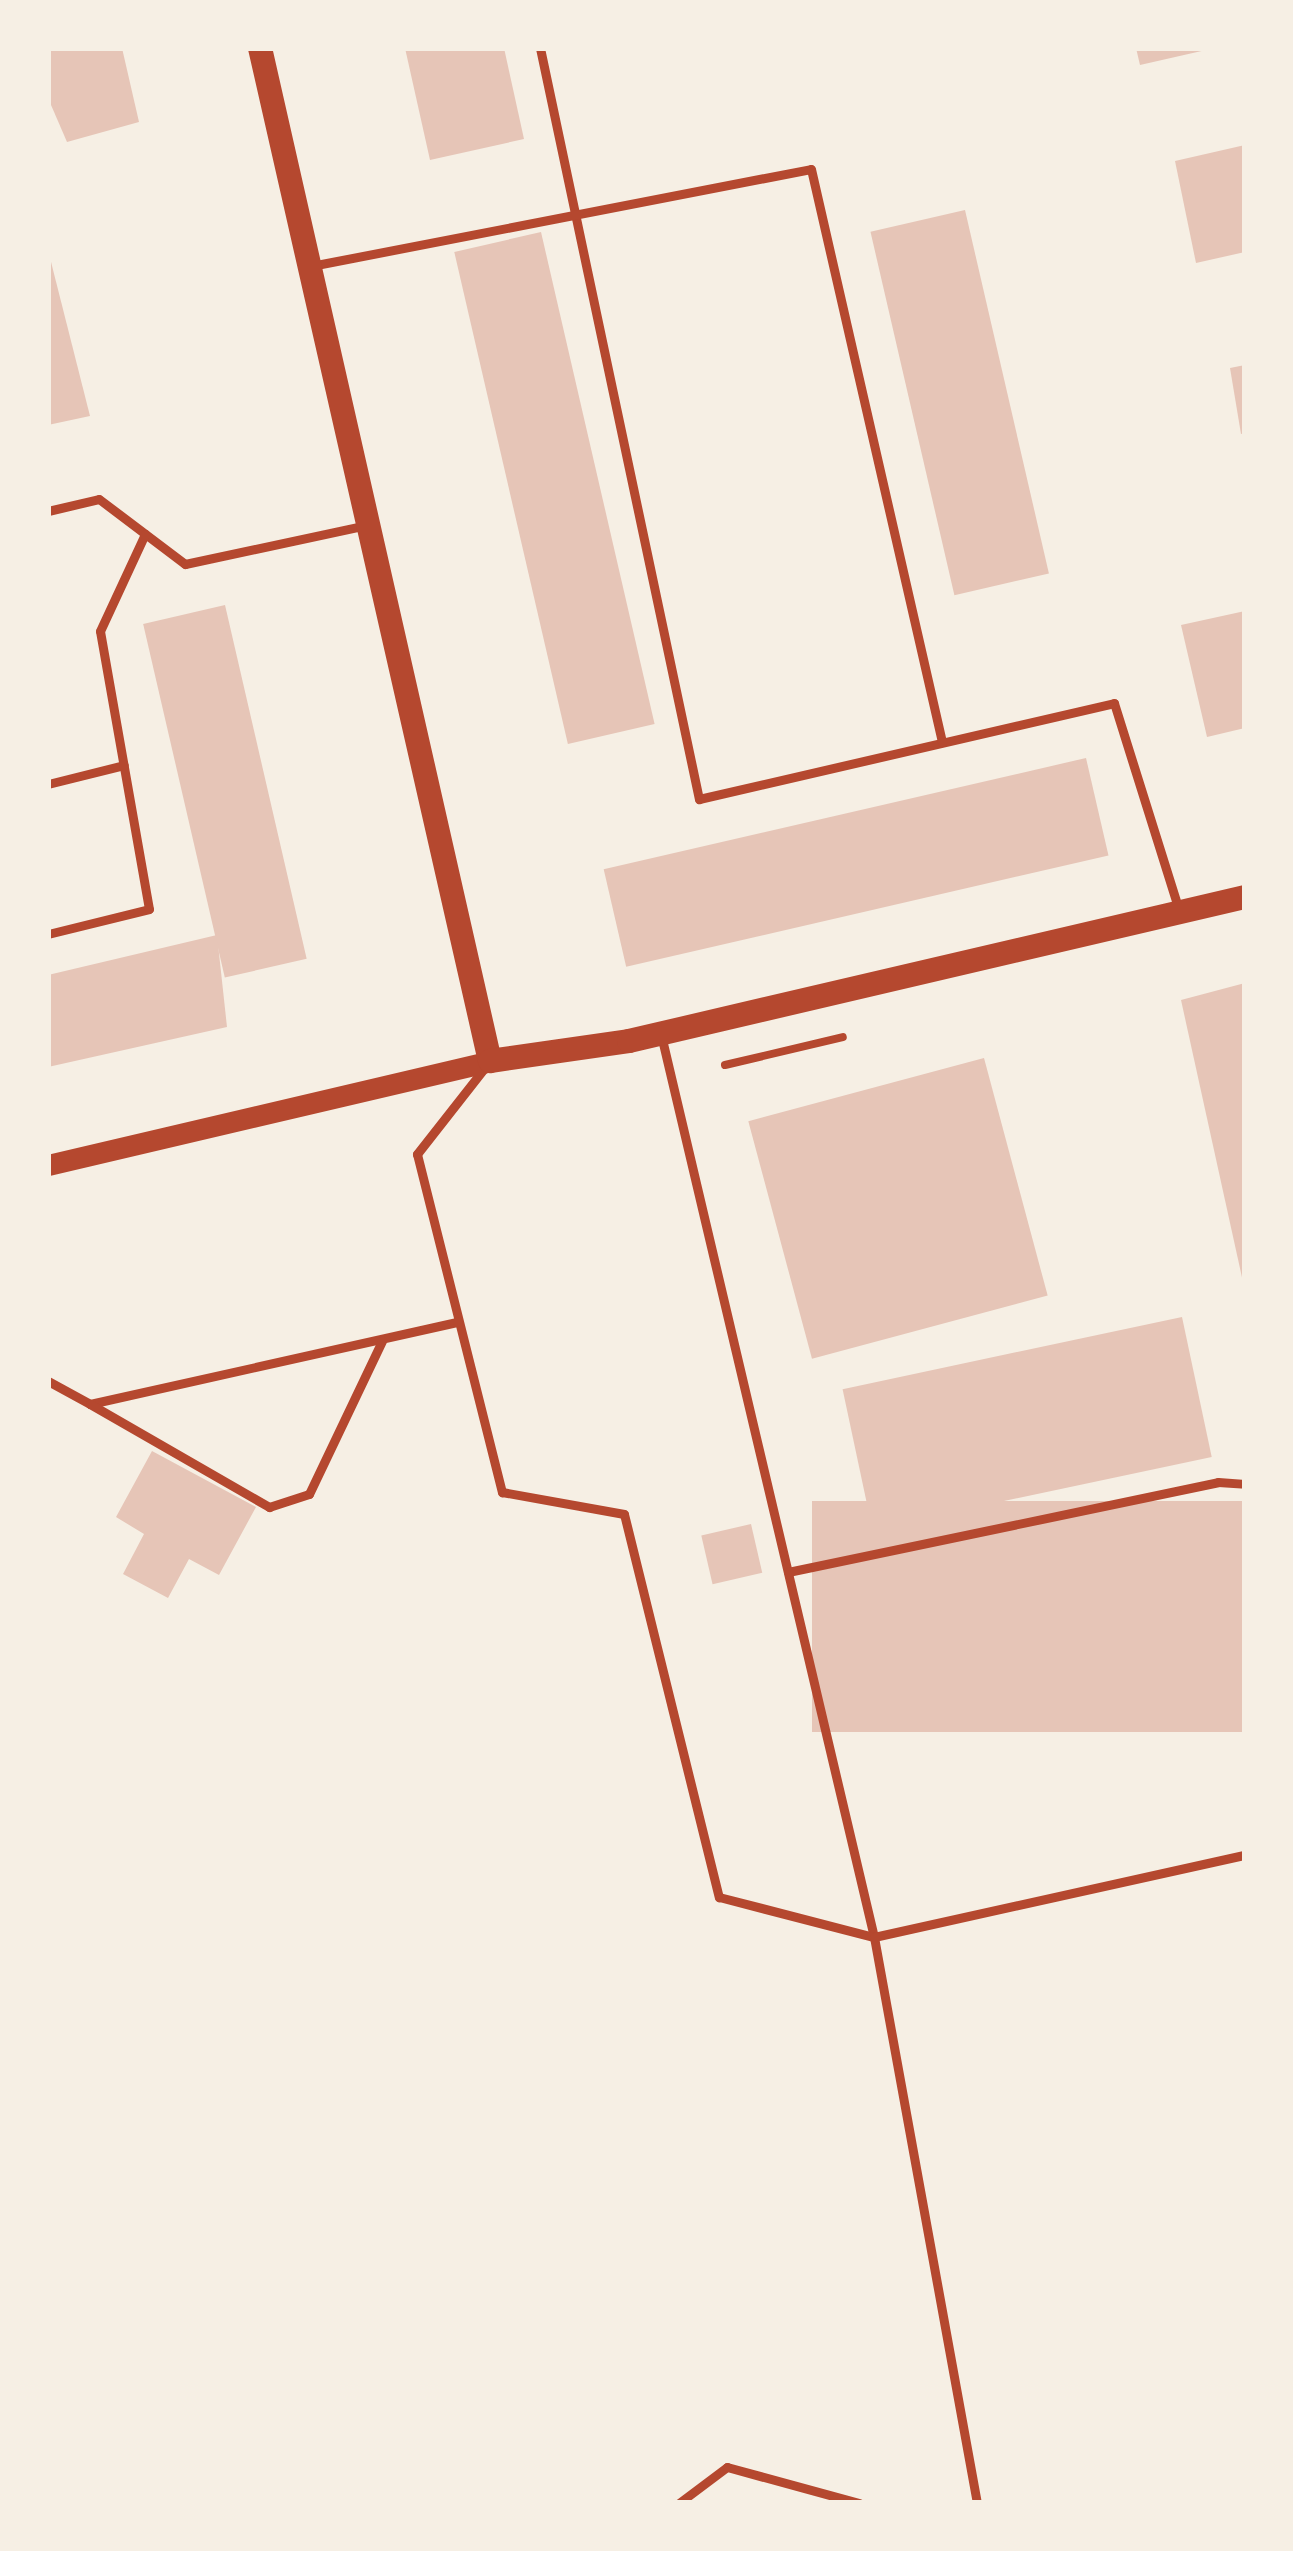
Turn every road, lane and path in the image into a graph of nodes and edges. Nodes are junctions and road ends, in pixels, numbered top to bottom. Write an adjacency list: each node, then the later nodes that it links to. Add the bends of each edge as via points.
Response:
1 (260, 48): 4 (main road)
2 (540, 48): 3 (lane)
3 (574, 211): 4 (lane); 8 (lane, via 812,169); 8 (lane, via 699,799)
4 (310, 266): 6 (main road)
5 (48, 512): 7 (lane, via 99,499)
6 (370, 525): 7 (lane, via 185,564); 16 (main road)
7 (145, 534): 9 (lane, via 100,632)
8 (942, 742): 12 (lane, via 1114,703)
9 (124, 765): 10 (lane); 13 (lane, via 149,909)
10 (48, 784)
11 (1245, 897): 12 (main road)
12 (1180, 912): 14 (main road)
13 (48, 934)
14 (661, 1034): 16 (main road); 24 (lane)
15 (842, 1037): 17 (path)
16 (490, 1061): 18 (street); 19 (lane, via 417,1154)
17 (725, 1065)
18 (48, 1165)
19 (458, 1322): 20 (lane); 26 (lane, via 502,1492 624,1514 718,1897)
20 (382, 1342): 22 (lane); 22 (lane, via 309,1494 269,1507)
21 (48, 1381): 22 (lane)
22 (90, 1404)
23 (1245, 1484): 24 (lane, via 1218,1482)
24 (788, 1572): 26 (lane)
25 (1245, 1855): 26 (lane)
26 (874, 1937): 29 (lane)
27 (679, 2503): 28 (lane, via 728,2467)
28 (859, 2503)
29 (977, 2503)

